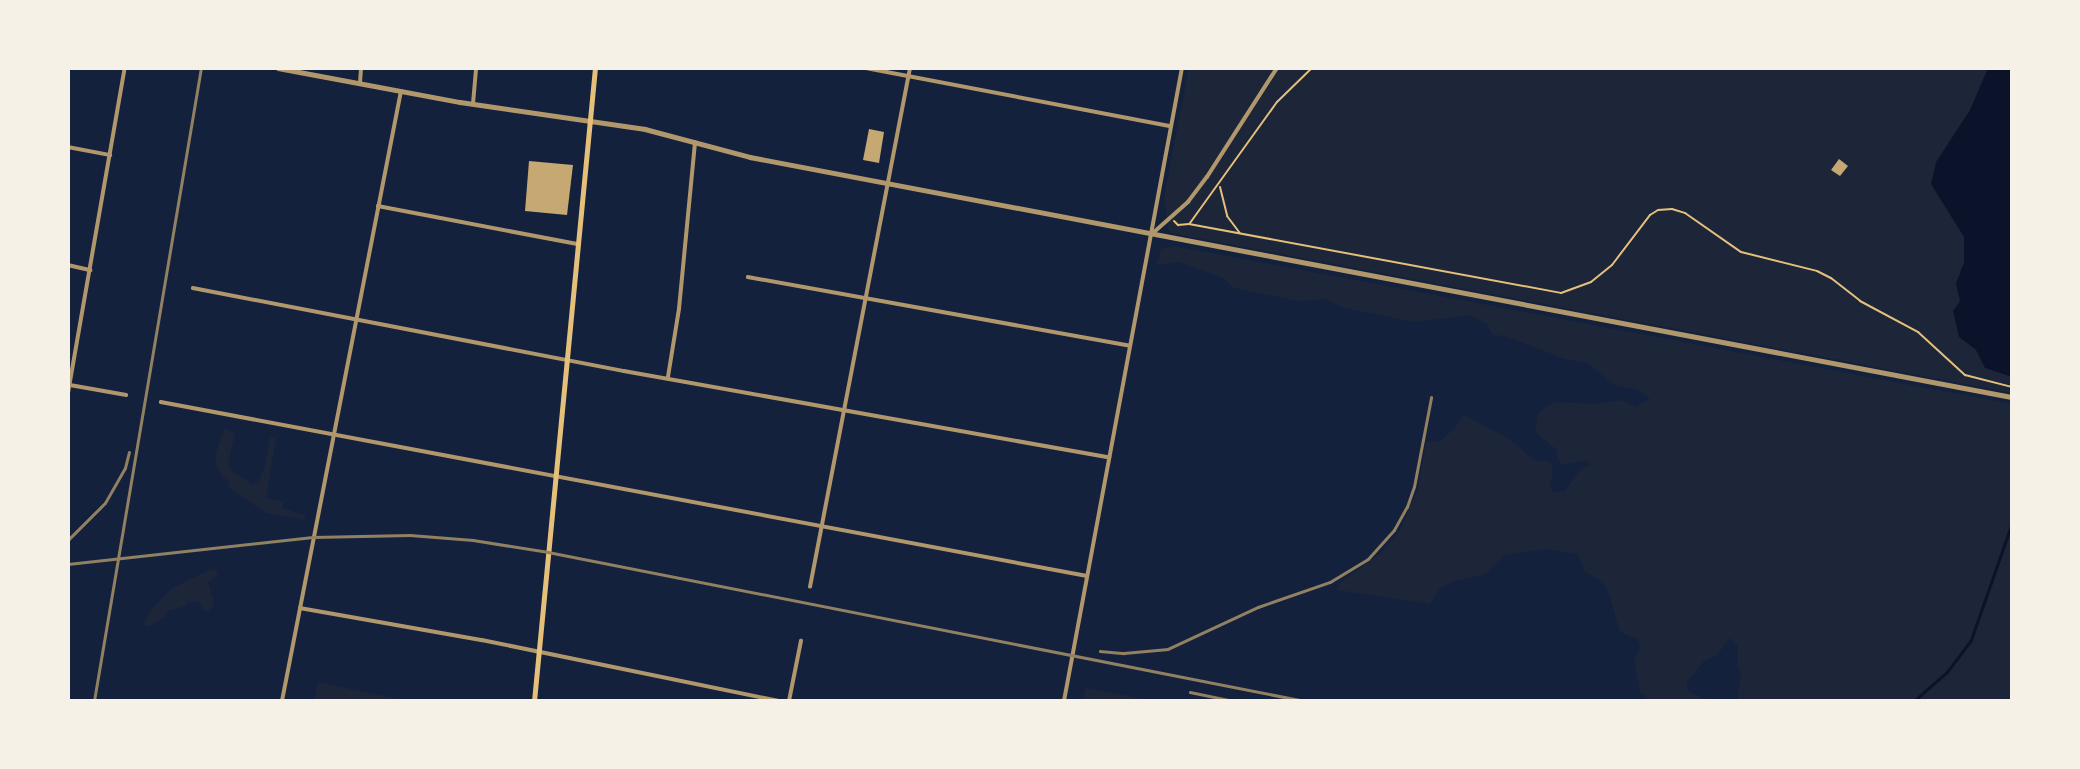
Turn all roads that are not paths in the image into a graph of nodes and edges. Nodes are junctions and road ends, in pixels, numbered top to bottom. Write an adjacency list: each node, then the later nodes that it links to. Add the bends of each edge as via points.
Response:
1 (125, 68): 18 (street)
2 (278, 68): 11 (street)
3 (361, 68): 11 (street)
4 (476, 68): 13 (street)
5 (595, 68): 14 (main road)
6 (866, 68): 10 (street)
7 (909, 68): 10 (street)
8 (1182, 68): 15 (street)
9 (1276, 68): 21 (street, via 1207,177 1188,202)
10 (908, 76): 15 (street); 19 (street)
11 (360, 83): 12 (street)
12 (401, 91): 13 (street); 20 (street)
13 (473, 104): 14 (street)
14 (590, 121): 16 (street); 22 (main road)
15 (1171, 126): 21 (street)
16 (695, 143): 19 (street); 31 (street)
17 (68, 147): 18 (street)
18 (110, 155): 24 (street)
19 (888, 183): 21 (street); 27 (street)
20 (378, 206): 22 (street); 28 (street)
21 (1151, 234): 29 (street); 35 (street)
22 (578, 244): 30 (main road)
23 (68, 265): 24 (street)
24 (90, 270): 32 (street)
25 (748, 277): 27 (street)
26 (192, 288): 28 (street)
27 (866, 298): 29 (street); 37 (street)
28 (356, 318): 30 (street); 38 (street)
29 (1130, 346): 39 (street)
30 (567, 360): 31 (street); 40 (main road)
31 (668, 377): 37 (street)
32 (69, 384): 33 (street); 34 (street)
33 (68, 393)
34 (126, 395)
35 (2012, 397)
36 (162, 402): 38 (street)
37 (844, 410): 39 (street); 41 (street)
38 (334, 433): 40 (street); 44 (street)
39 (1109, 457): 42 (street)
40 (556, 477): 41 (street); 46 (main road)
41 (822, 524): 42 (street); 43 (street)
42 (1087, 576): 51 (street)
43 (810, 587)
44 (300, 608): 46 (street); 47 (street)
45 (801, 641): 50 (street)
46 (539, 652): 48 (main road); 49 (street)
47 (282, 701)
48 (534, 701)
49 (780, 701)
50 (789, 701)
51 (1064, 701)

